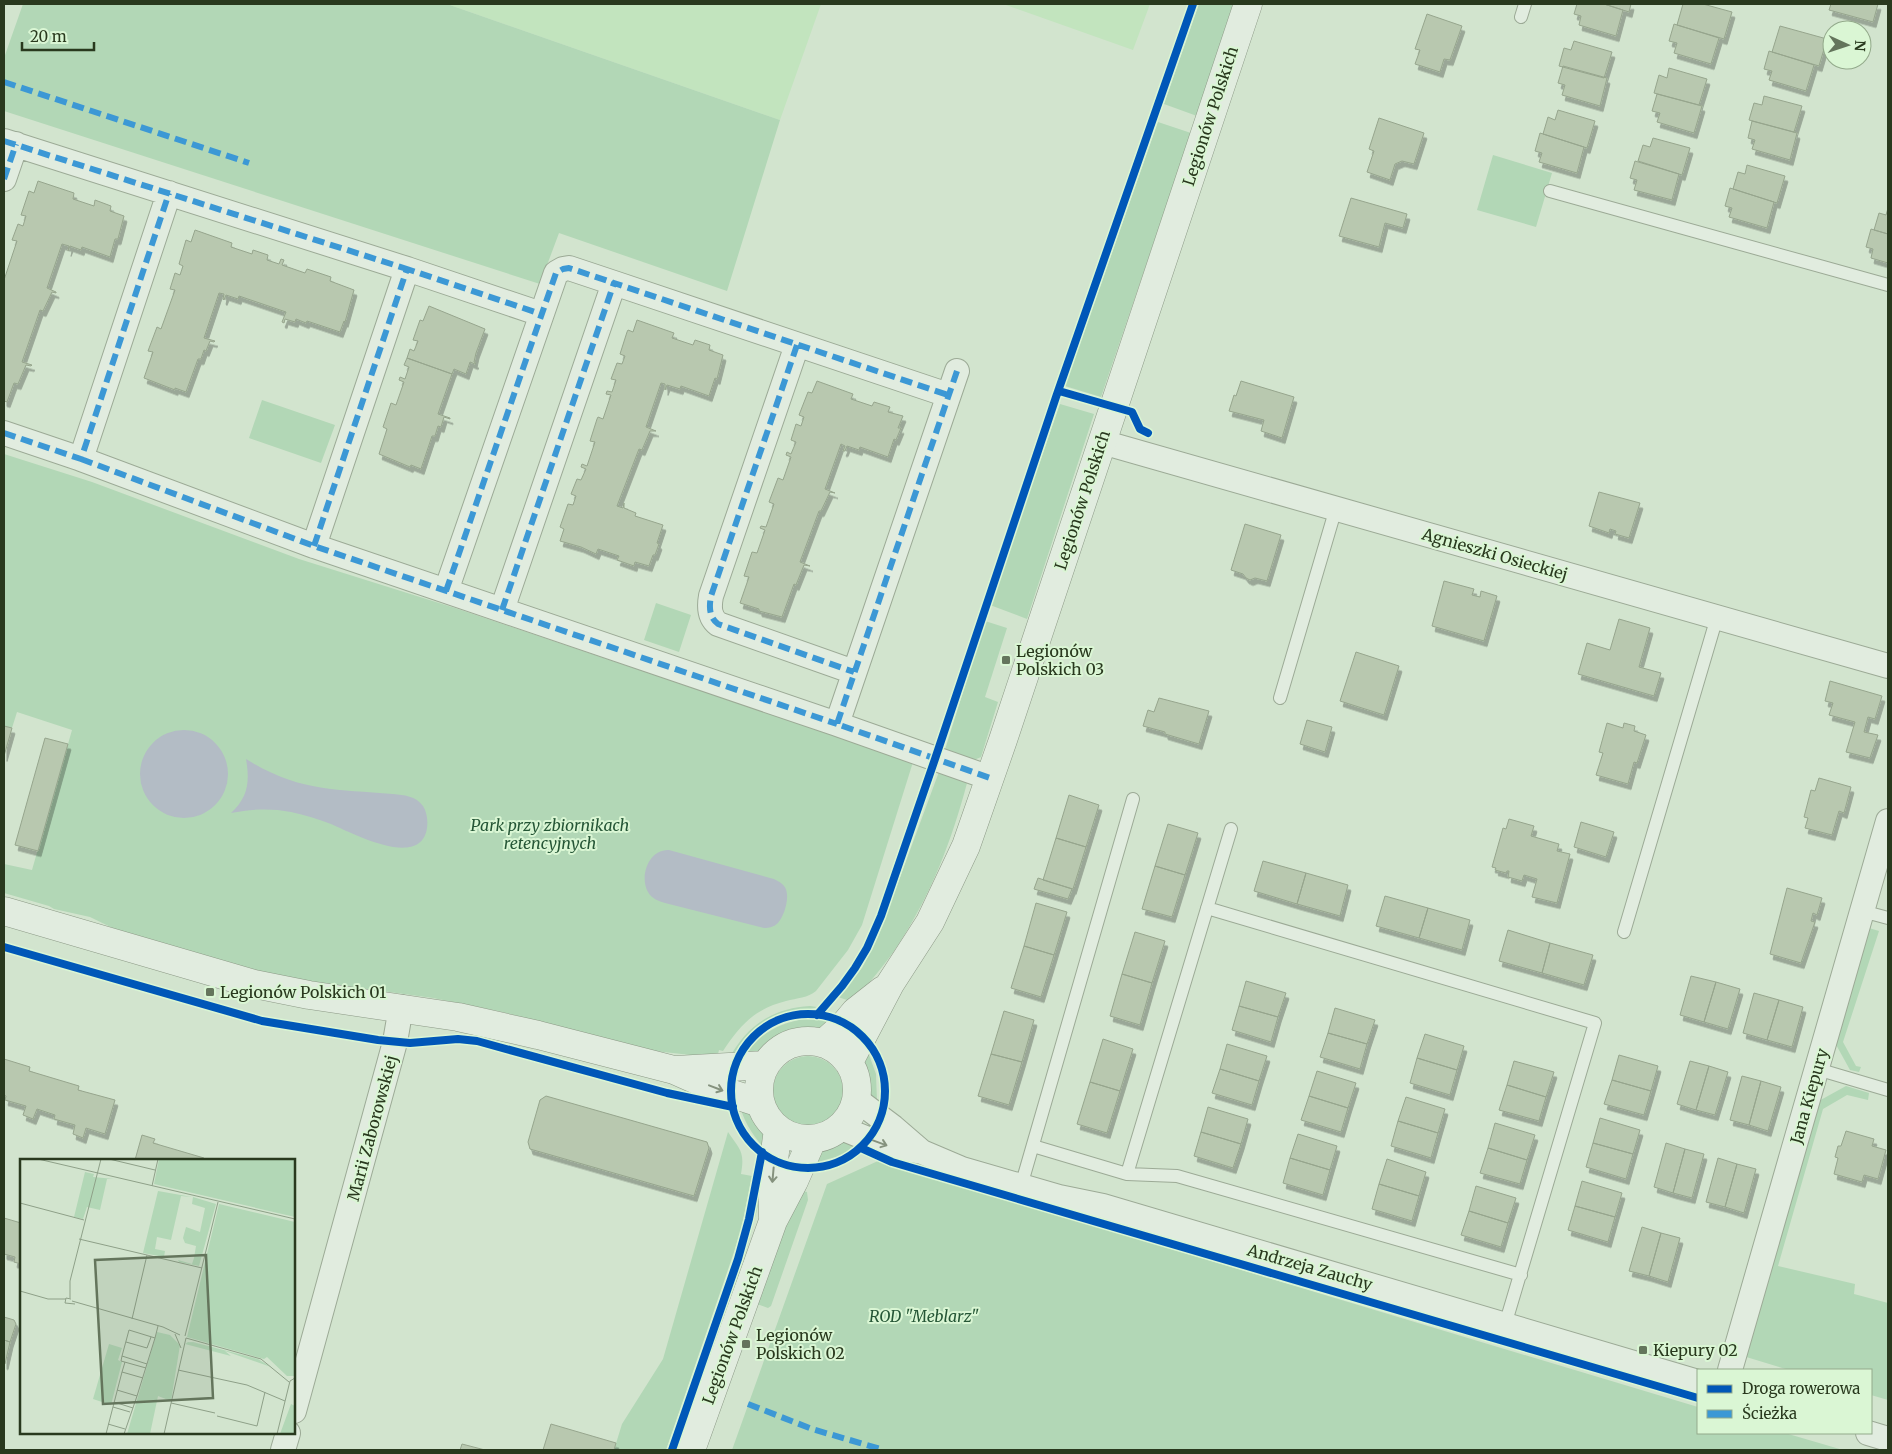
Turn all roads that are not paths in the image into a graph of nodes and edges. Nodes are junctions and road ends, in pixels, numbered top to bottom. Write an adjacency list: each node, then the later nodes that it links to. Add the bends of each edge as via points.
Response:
1 (1248, 4): 16 (street, Legionów Polskich)
2 (1525, 4): 3 (lane)
3 (1521, 17)
4 (10, 142): 5 (street); 7 (street)
5 (4, 180)
6 (1550, 191): 10 (lane)
7 (169, 193): 8 (street); 17 (street)
8 (407, 269): 11 (street); 19 (street)
9 (614, 283): 11 (street, via 575,269 563,269 556,273); 12 (street); 21 (street)
10 (1888, 285)
11 (541, 314): 20 (street)
12 (798, 345): 14 (street); 24 (street, via 711,596 710,612 718,624)
13 (957, 371): 14 (street)
14 (948, 395): 24 (street)
15 (4, 433): 17 (street)
16 (1102, 442): 18 (street, Agnieszki Osieckiej); 27 (street, Legionów Polskich)
17 (80, 459): 19 (street)
18 (1336, 508): 22 (street, Agnieszki Osieckiej); 25 (lane)
19 (314, 546): 20 (street)
20 (446, 591): 21 (street)
21 (502, 610): 26 (street)
22 (1717, 617): 23 (street, Agnieszki Osieckiej); 35 (lane)
23 (1888, 666)
24 (854, 672): 26 (street)
25 (1280, 698)
26 (837, 724): 27 (street)
27 (990, 778): 36 (street, Legionów Polskich, via 966,846 930,922)
28 (1133, 799): 49 (lane)
29 (1888, 822): 33 (street, Jana Kiepury)
30 (1231, 829): 31 (lane)
31 (1207, 908): 51 (lane); 54 (lane, via 1595,1023)
32 (4, 911): 37 (street, via 254,984)
33 (1862, 911): 34 (lane); 41 (street, Jana Kiepury)
34 (1888, 918)
35 (1624, 932)
36 (890, 984): 38 (street, Legionów Polskich); 39 (street, Legionów Polskich)
37 (401, 1007): 42 (street, via 484,1022); 58 (street, Marii Zaborowskiej, via 395,1042)
38 (824, 1043): 39 (street); 40 (street, via 807,1041 791,1044 776,1052)
39 (849, 1062): 44 (street, via 858,1087)
40 (766, 1064): 42 (street); 45 (street, via 760,1076)
41 (1816, 1069): 43 (lane); 56 (street, Jana Kiepury)
42 (674, 1070): 45 (street, one-way to 45)
43 (1888, 1090)
44 (857, 1100): 46 (street); 50 (street, Andrzeja Zauchy)
45 (760, 1103): 47 (street)
46 (841, 1128): 48 (street); 50 (street, Andrzeja Zauchy, one-way to 50, via 883,1145)
47 (778, 1130): 48 (street); 53 (street, Legionów Polskich, one-way to 53, via 772,1175)
48 (812, 1140): 53 (street, Legionów Polskich)
49 (1033, 1146): 51 (lane); 52 (lane)
50 (922, 1152): 52 (street, Andrzeja Zauchy, via 962,1169)
51 (1127, 1174): 54 (lane, via 1177,1176)
52 (1021, 1186): 55 (street, Andrzeja Zauchy, via 1059,1198 1103,1206)
53 (772, 1221): 63 (street, Legionów Polskich)
54 (1521, 1275): 55 (lane)
55 (1505, 1325): 57 (street, Andrzeja Zauchy)
56 (1730, 1369)
57 (1697, 1382)
58 (295, 1408)
59 (288, 1434): 62 (street)
60 (1871, 1434): 61 (street)
61 (1888, 1439)
62 (283, 1450)
63 (691, 1450)

